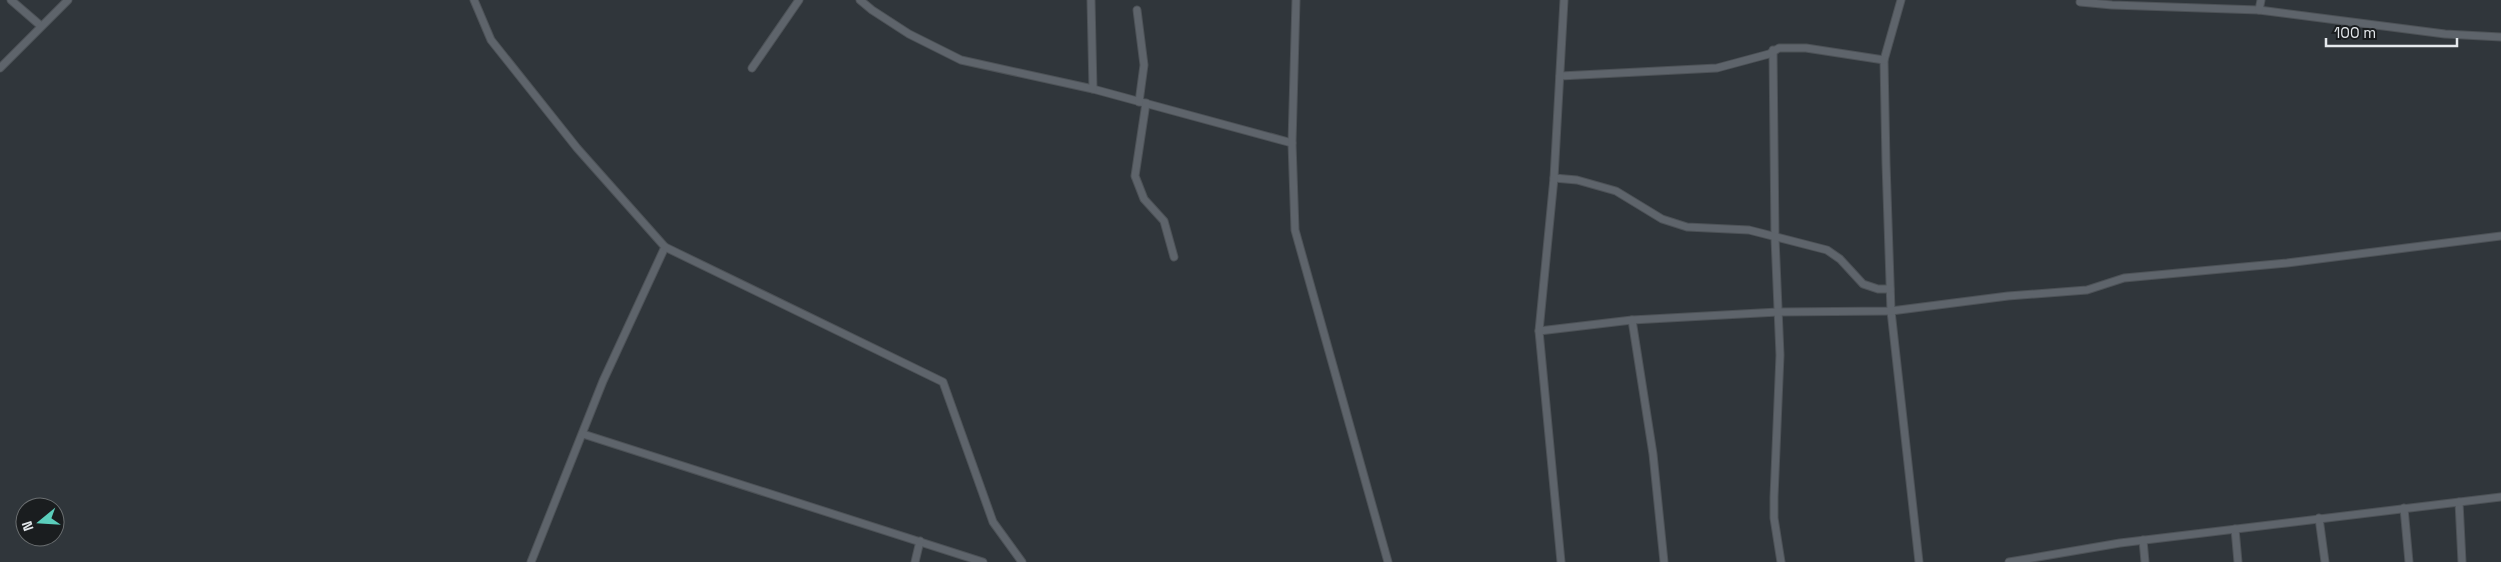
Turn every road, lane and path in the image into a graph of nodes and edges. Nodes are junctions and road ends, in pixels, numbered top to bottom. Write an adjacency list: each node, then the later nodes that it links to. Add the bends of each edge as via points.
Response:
1 (11, 0): 14 (street)
2 (68, 0): 14 (street)
3 (474, 0): 27 (street, via 491,40 577,148)
4 (799, 0): 19 (street)
5 (860, 0): 21 (street, via 908,34 961,60)
6 (1091, 0): 21 (street)
7 (1296, 0): 23 (street)
8 (1564, 0): 20 (street)
9 (1901, 0): 17 (street)
10 (2261, 0): 13 (street)
11 (2080, 2): 13 (street)
12 (1137, 10): 22 (street, via 1144,65)
13 (2259, 10): 15 (street, via 2445,34)
14 (41, 26): 18 (street)
15 (2501, 37)
16 (1773, 50): 17 (street, via 1806,48); 20 (street, via 1717,68); 26 (street)
17 (1884, 60): 29 (street)
18 (0, 68)
19 (752, 68)
20 (1560, 76): 24 (street)
21 (1093, 89): 22 (street)
22 (1143, 102): 23 (street); 28 (street, via 1135,176 1144,199 1164,222)
23 (1292, 143): 46 (street, via 1295,230)
24 (1554, 178): 26 (street, via 1606,188 1662,219 1687,227 1749,230); 33 (street)
25 (2501, 236): 30 (street, via 2287,263 2124,278 2087,290)
26 (1775, 238): 29 (street, via 1827,250 1864,284); 31 (street)
27 (665, 247): 34 (street, via 603,382); 45 (street, via 943,382 993,522)
28 (1174, 257)
29 (1890, 289): 30 (street)
30 (1891, 311): 31 (street); 50 (street)
31 (1778, 312): 32 (street); 49 (street, via 1780,355 1774,504)
32 (1632, 320): 33 (street); 48 (street, via 1654,454)
33 (1539, 331): 47 (street)
34 (583, 434): 41 (street); 42 (street)
35 (2501, 497): 36 (street)
36 (2459, 502): 37 (street); 56 (street)
37 (2404, 508): 38 (street); 55 (street)
38 (2319, 518): 39 (street); 54 (street)
39 (2235, 529): 40 (street); 53 (street)
40 (2143, 540): 51 (street); 52 (street)
41 (920, 542): 43 (street); 44 (street)
42 (531, 562)
43 (915, 562)
44 (983, 562)
45 (1022, 562)
46 (1388, 562)
47 (1560, 562)
48 (1664, 562)
49 (1781, 562)
50 (1919, 562)
51 (2009, 562)
52 (2146, 562)
53 (2238, 562)
54 (2324, 562)
55 (2410, 562)
56 (2462, 562)

